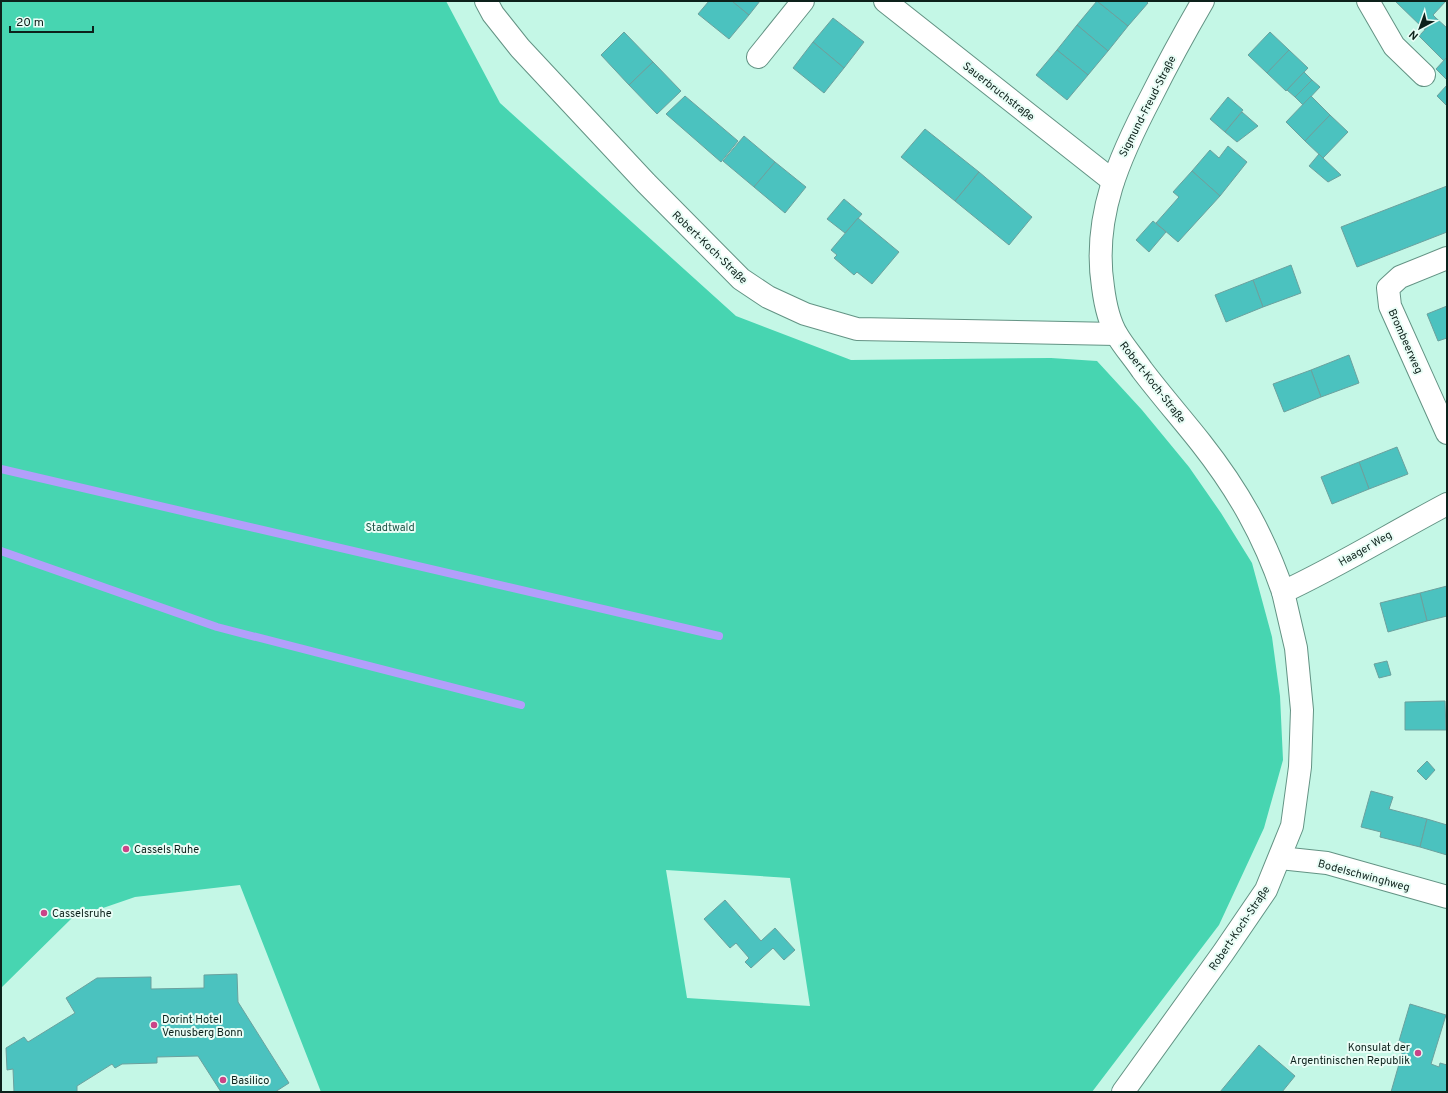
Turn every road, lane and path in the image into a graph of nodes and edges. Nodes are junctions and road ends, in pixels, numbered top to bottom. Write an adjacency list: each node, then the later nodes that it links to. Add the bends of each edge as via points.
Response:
1 (486, 1): 10 (street, Robert-Koch-Straße, via 520,48 646,183 741,279 768,297 805,314 857,329)
2 (803, 1): 6 (street)
3 (885, 1): 8 (street, Sauerbruchstraße)
4 (1203, 1): 8 (street, Sigmund-Freud-Straße, via 1129,139)
5 (1368, 1): 7 (street, via 1394,46)
6 (758, 57)
7 (1424, 75)
8 (1113, 181): 10 (street, Sigmund-Freud-Straße, via 1105,208 1100,258 1106,309)
9 (1447, 258): 11 (street, Brombeerweg, via 1400,277 1388,288 1390,306)
10 (1116, 334): 13 (street, Robert-Koch-Straße, via 1202,445 1237,495 1265,543)
11 (1447, 432)
12 (1447, 504): 13 (street, Haager Weg)
13 (1283, 592): 14 (street, Robert-Koch-Straße, via 1296,648 1302,710 1300,767 1292,826)
14 (1280, 858): 15 (street, Bodelschwinghweg, via 1327,863); 16 (street, Robert-Koch-Straße, via 1262,896)
15 (1447, 897)
16 (1123, 1092)

